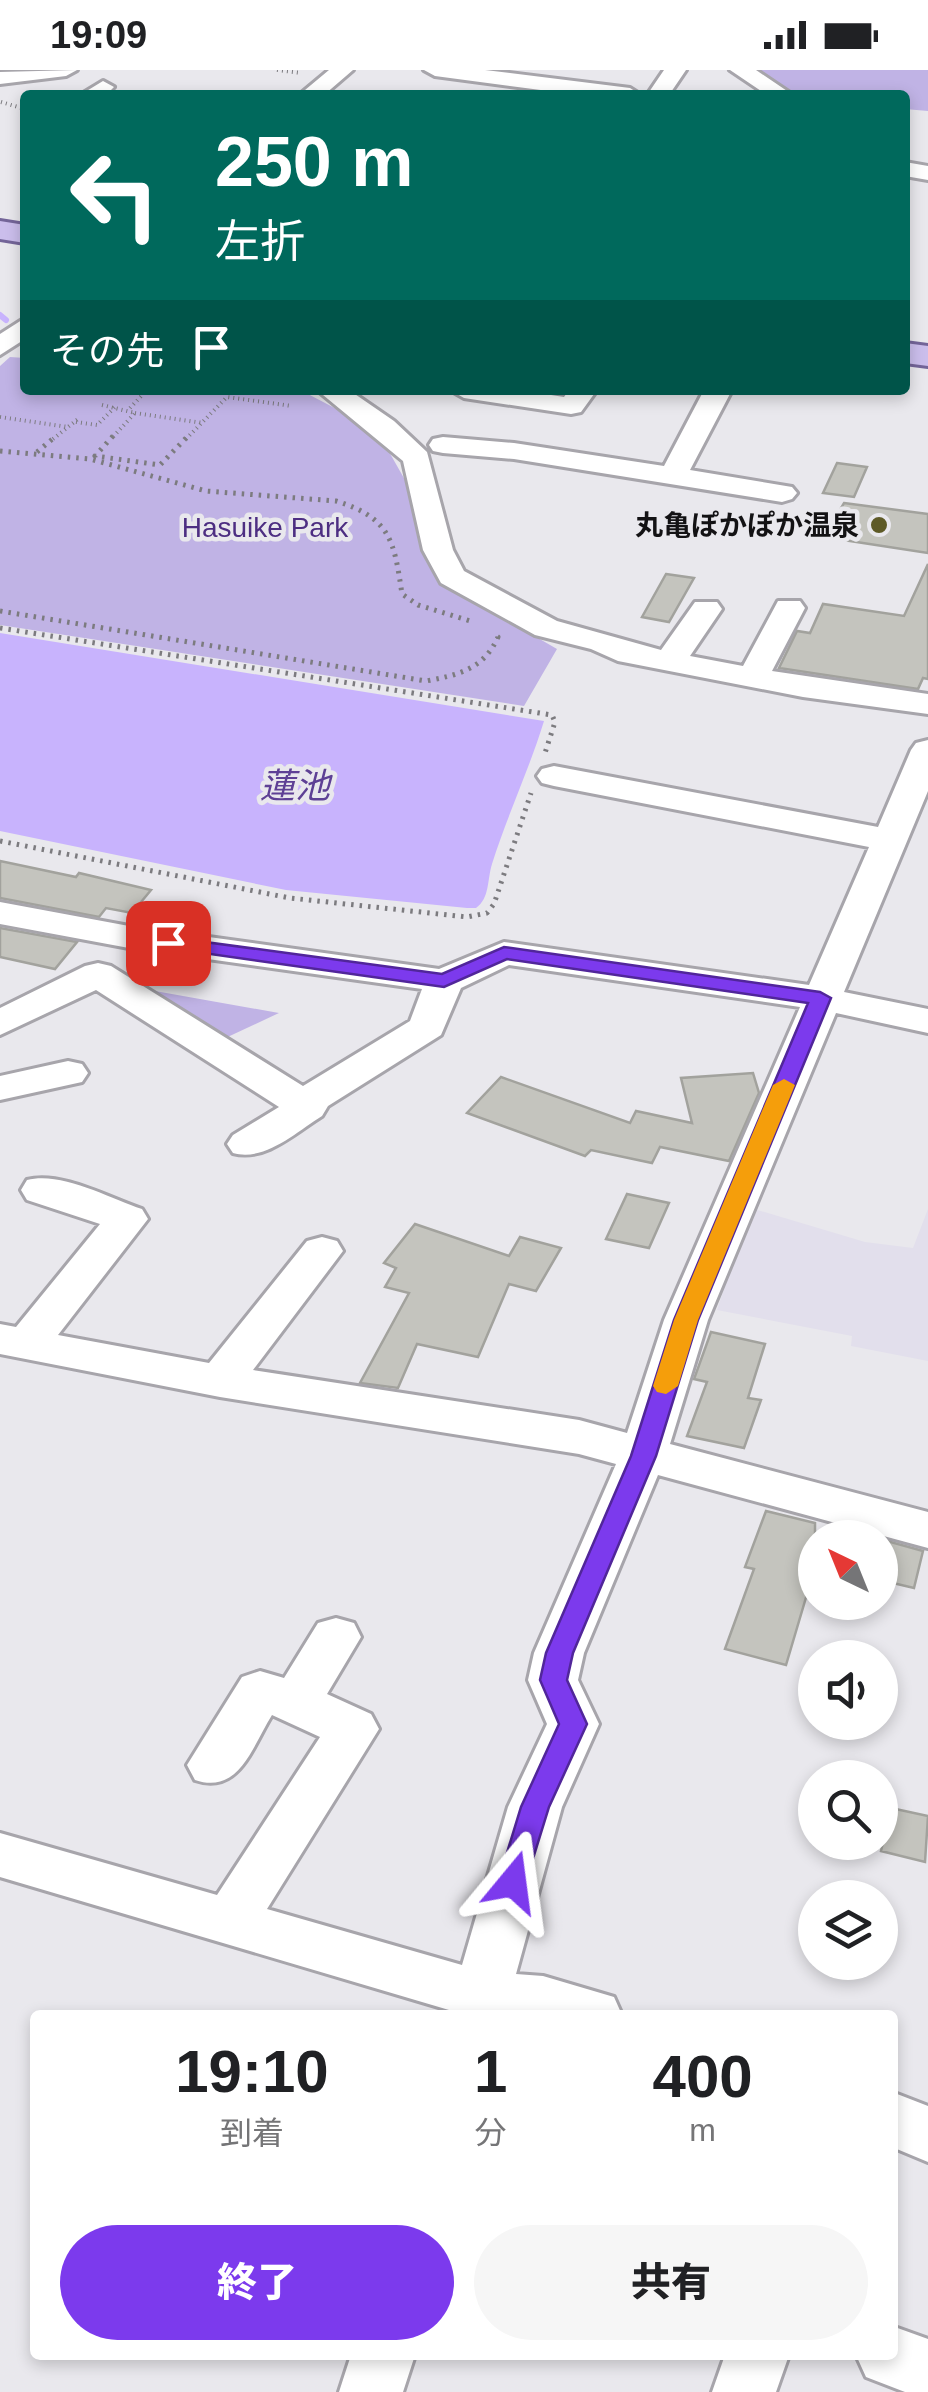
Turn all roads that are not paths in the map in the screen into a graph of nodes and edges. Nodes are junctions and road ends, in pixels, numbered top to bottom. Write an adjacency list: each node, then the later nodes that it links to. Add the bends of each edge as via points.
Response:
1 (66, 70): 5 (street)
2 (342, 70): 9 (street)
3 (435, 70): 6 (street)
4 (741, 70): 12 (street)
5 (55, 71): 8 (street)
6 (486, 76): 7 (street); 10 (street)
7 (544, 76): 11 (street)
8 (0, 78)
9 (316, 90)
10 (471, 90)
11 (568, 90)
12 (774, 90)
13 (20, 330): 14 (street)
14 (0, 348)
15 (338, 395): 24 (street, via 417,458 438,550 452,577 546,628)
16 (497, 395): 17 (street, via 570,406)
17 (579, 395)
18 (714, 395): 20 (street)
19 (443, 445): 20 (street)
20 (674, 476): 21 (street)
21 (782, 493)
22 (706, 609): 24 (street)
23 (775, 618): 25 (street)
24 (670, 661): 25 (street)
25 (753, 677): 26 (street)
26 (928, 704)
27 (928, 750): 29 (street)
28 (545, 770): 29 (street)
29 (889, 840): 34 (street)
30 (0, 912): 31 (street)
31 (128, 937): 32 (street); 33 (street)
32 (98, 974): 36 (street); 38 (street)
33 (444, 981): 34 (street, via 504,953); 38 (street, via 427,1027)
34 (820, 998): 35 (street); 44 (street, via 686,1320)
35 (928, 1020)
36 (0, 1024): 37 (street)
37 (34, 1080)
38 (303, 1104): 39 (street, via 308,1107)
39 (247, 1144)
40 (42, 1190): 42 (street, via 128,1219)
41 (322, 1251): 43 (street)
42 (13, 1342): 43 (street)
43 (220, 1381): 44 (street, via 580,1436)
44 (644, 1456): 45 (street); 51 (street, via 559,1653 553,1680 573,1724 535,1807)
45 (928, 1530)
46 (336, 1637): 47 (street)
47 (296, 1702): 48 (street, via 260,1691); 50 (street, via 353,1729)
48 (213, 1765)
49 (0, 1855): 50 (street)
50 (230, 1923): 51 (street)
51 (478, 2005): 52 (street, via 543,2001)
52 (576, 2010)
53 (898, 2121): 54 (street)
54 (928, 2135)
55 (898, 2359): 58 (street)
56 (381, 2360): 59 (street)
57 (755, 2360): 60 (street)
58 (928, 2370)
59 (371, 2392)
60 (744, 2392)

